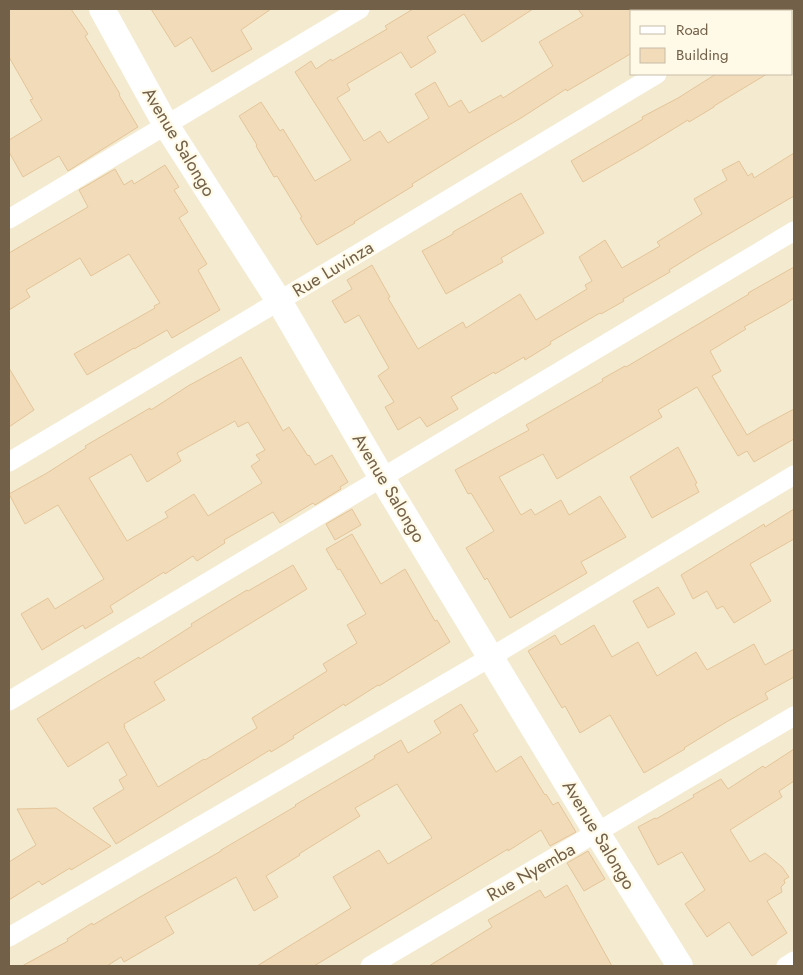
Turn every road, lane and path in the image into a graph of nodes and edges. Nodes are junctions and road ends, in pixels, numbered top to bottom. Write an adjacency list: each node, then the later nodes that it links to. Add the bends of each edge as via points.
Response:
1 (102, 9): 4 (street, Avenue Salongo)
2 (360, 9): 4 (street)
3 (655, 75): 7 (street, Rue Luvinza)
4 (166, 125): 5 (street); 7 (street, Avenue Salongo)
5 (9, 219)
6 (794, 231): 10 (street)
7 (279, 301): 8 (street, Rue Luvinza); 10 (street, Avenue Salongo)
8 (9, 462)
9 (794, 475): 11 (street)
10 (382, 478): 11 (street, Avenue Salongo); 12 (street)
11 (491, 657): 14 (street, Avenue Salongo); 15 (street)
12 (9, 701)
13 (794, 716): 14 (street, Rue Nyemba)
14 (597, 833): 17 (street, Rue Nyemba); 18 (street, Avenue Salongo)
15 (9, 937)
16 (794, 961): 19 (street)
17 (370, 966)
18 (680, 966)
19 (786, 966)

